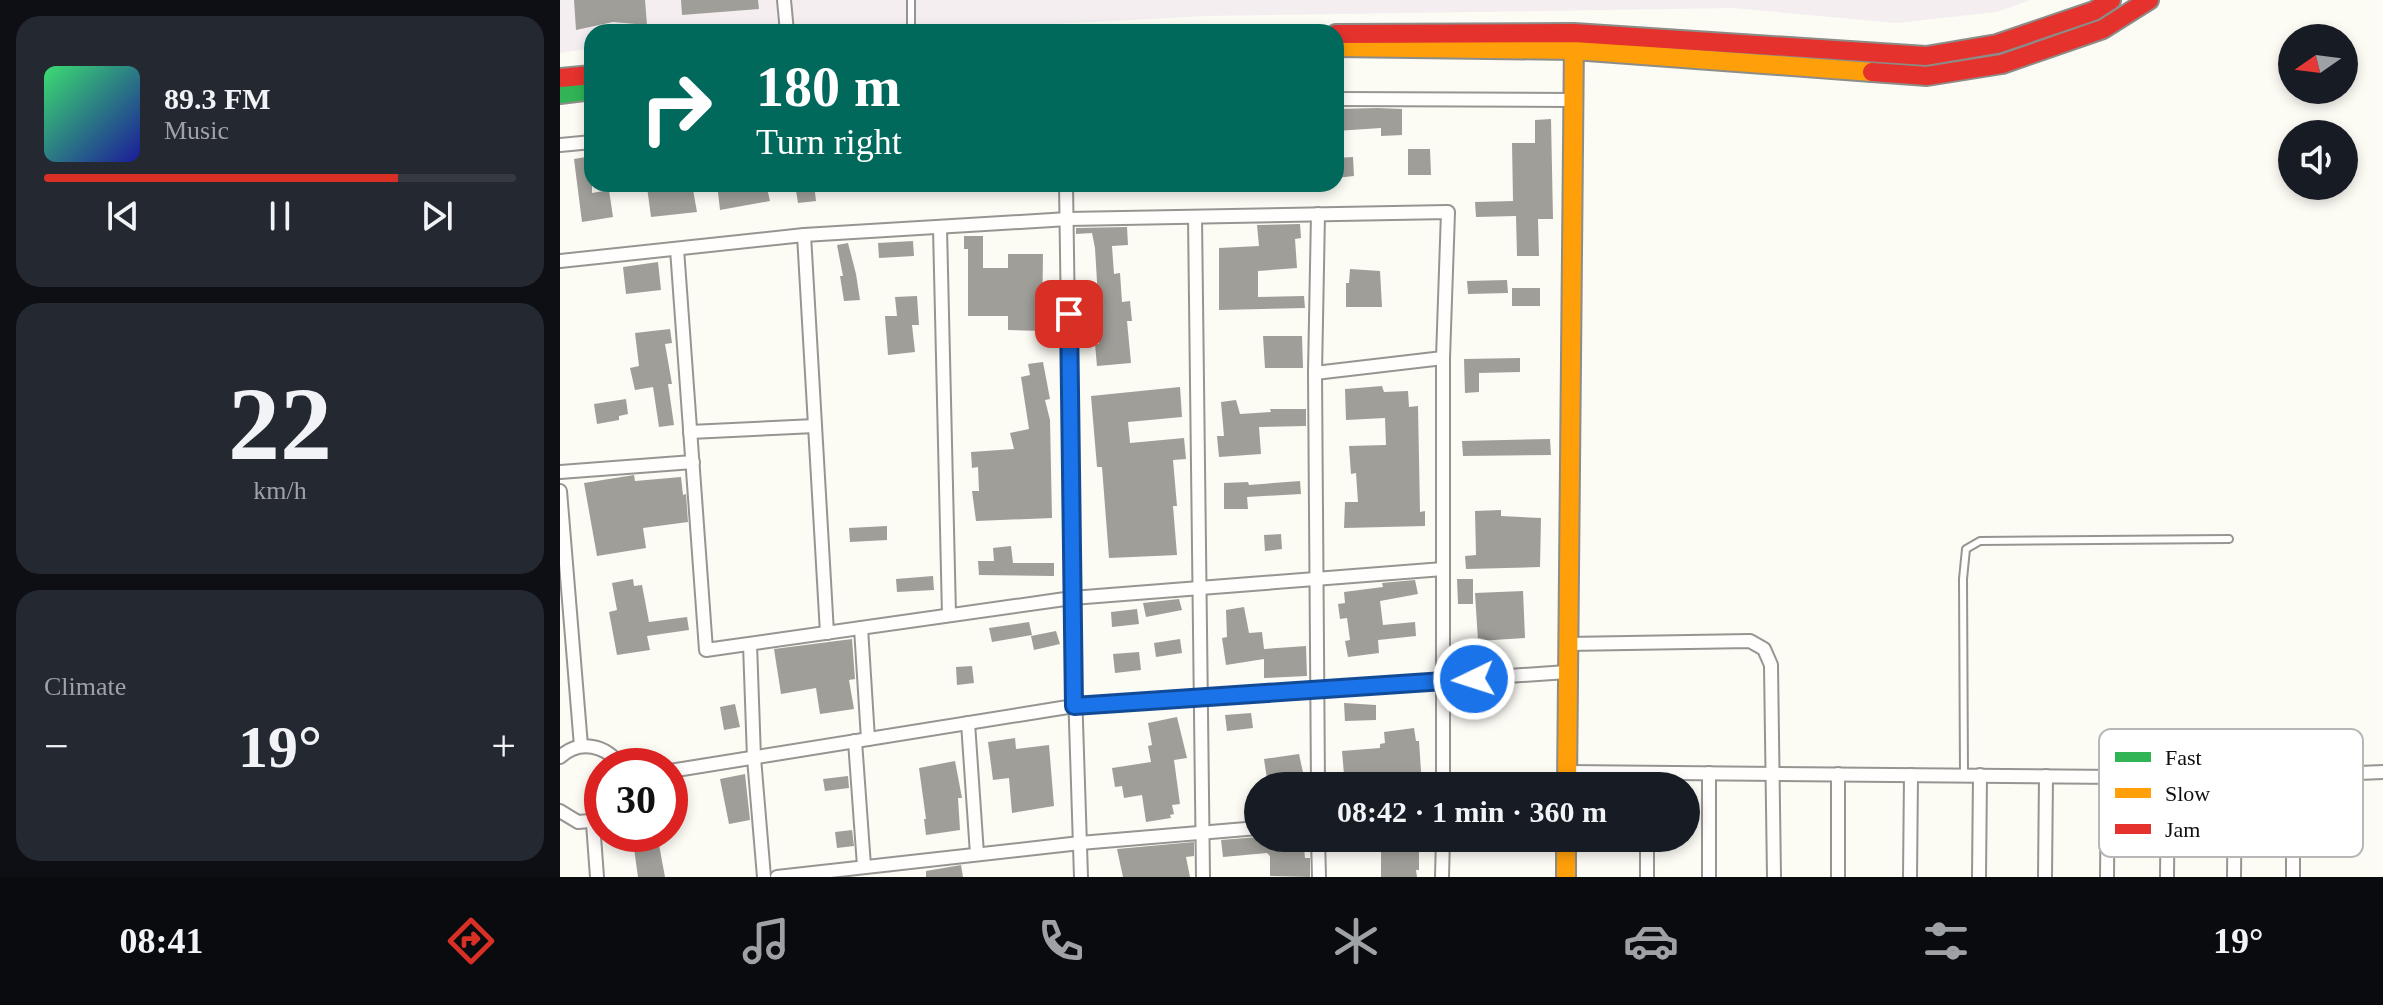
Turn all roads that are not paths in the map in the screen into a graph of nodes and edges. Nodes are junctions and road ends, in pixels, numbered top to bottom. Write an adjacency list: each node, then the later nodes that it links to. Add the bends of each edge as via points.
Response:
1 (784, 0): 5 (street)
2 (911, 0): 6 (lane)
3 (2111, 0): 8 (street, via 2094,11 1997,44 1926,56)
4 (2149, 0): 8 (street, via 2103,29 2002,64 1927,76)
5 (786, 24)
6 (911, 24)
7 (1344, 34): 8 (street)
8 (1574, 42): 9 (street); 15 (street)
9 (1344, 47)
10 (584, 76): 11 (street)
11 (560, 78)
12 (584, 91): 13 (street)
13 (560, 94)
14 (1344, 99): 15 (street)
15 (1573, 100): 42 (street)
16 (584, 143): 17 (street)
17 (560, 145)
18 (1066, 192): 21 (street)
19 (1318, 214): 20 (street); 26 (street, via 1448,212); 27 (street)
20 (1195, 217): 21 (street); 36 (street)
21 (1068, 219): 22 (street); 37 (street)
22 (940, 228): 23 (street); 38 (street)
23 (804, 235): 24 (street); 28 (street)
24 (677, 249): 25 (street); 29 (street)
25 (560, 261)
26 (1443, 358): 27 (street); 34 (street)
27 (1315, 373): 35 (street)
28 (815, 426): 29 (street); 40 (street)
29 (690, 432): 30 (street)
30 (693, 462): 31 (street); 41 (street, via 706,650)
31 (560, 472)
32 (560, 491): 50 (street)
33 (2229, 539): 65 (lane, via 1980,541 1966,549)
34 (1443, 569): 35 (street); 44 (street)
35 (1316, 579): 36 (street); 45 (street)
36 (1198, 588): 37 (street); 46 (street)
37 (1072, 598): 38 (street); 47 (street)
38 (949, 615): 39 (street)
39 (861, 628): 40 (street); 49 (street)
40 (827, 633): 41 (street)
41 (750, 644): 53 (street)
42 (1567, 644): 43 (street); 62 (street, via 1750,641 1764,649 1771,665)
43 (1567, 672): 44 (street); 57 (street)
44 (1443, 681): 45 (street); 56 (street)
45 (1317, 689): 46 (street); 55 (street)
46 (1200, 697): 47 (street); 72 (street)
47 (1074, 706): 48 (street); 73 (street)
48 (968, 723): 49 (street); 79 (street)
49 (862, 740): 53 (street); 83 (street)
50 (581, 746): 51 (street); 52 (street)
51 (601, 748)
52 (560, 757)
53 (754, 758): 54 (street); 85 (street)
54 (688, 768)
55 (1318, 772)
56 (1443, 772)
57 (1567, 772)
58 (2383, 772): 60 (street)
59 (1709, 773): 61 (street); 62 (street); 93 (street)
60 (2363, 773)
61 (1700, 774)
62 (1773, 774): 63 (street); 94 (street)
63 (1838, 774): 64 (street); 95 (street)
64 (1911, 775): 65 (street); 96 (street)
65 (1964, 775): 66 (street)
66 (1980, 775): 67 (street); 97 (street)
67 (2046, 776): 68 (street); 98 (street)
68 (2099, 777)
69 (560, 811): 70 (street)
70 (584, 822)
71 (1244, 829): 72 (street)
72 (1202, 833): 73 (street); 88 (street)
73 (1080, 843): 79 (street); 87 (street)
74 (597, 852): 84 (street)
75 (1318, 852): 89 (street)
76 (1443, 852): 90 (street)
77 (1566, 852): 91 (street)
78 (1647, 852): 92 (street)
79 (977, 854): 83 (street)
80 (2107, 857): 99 (street)
81 (2167, 857): 100 (street)
82 (2234, 857): 101 (street)
83 (864, 866): 86 (street)
84 (597, 877)
85 (764, 877)
86 (777, 877)
87 (1081, 877)
88 (1203, 877)
89 (1319, 877)
90 (1442, 877)
91 (1566, 877)
92 (1647, 877)
93 (1709, 877)
94 (1774, 877)
95 (1838, 877)
96 (1910, 877)
97 (1979, 877)
98 (2045, 877)
99 (2107, 877)
100 (2167, 877)
101 (2234, 877)

